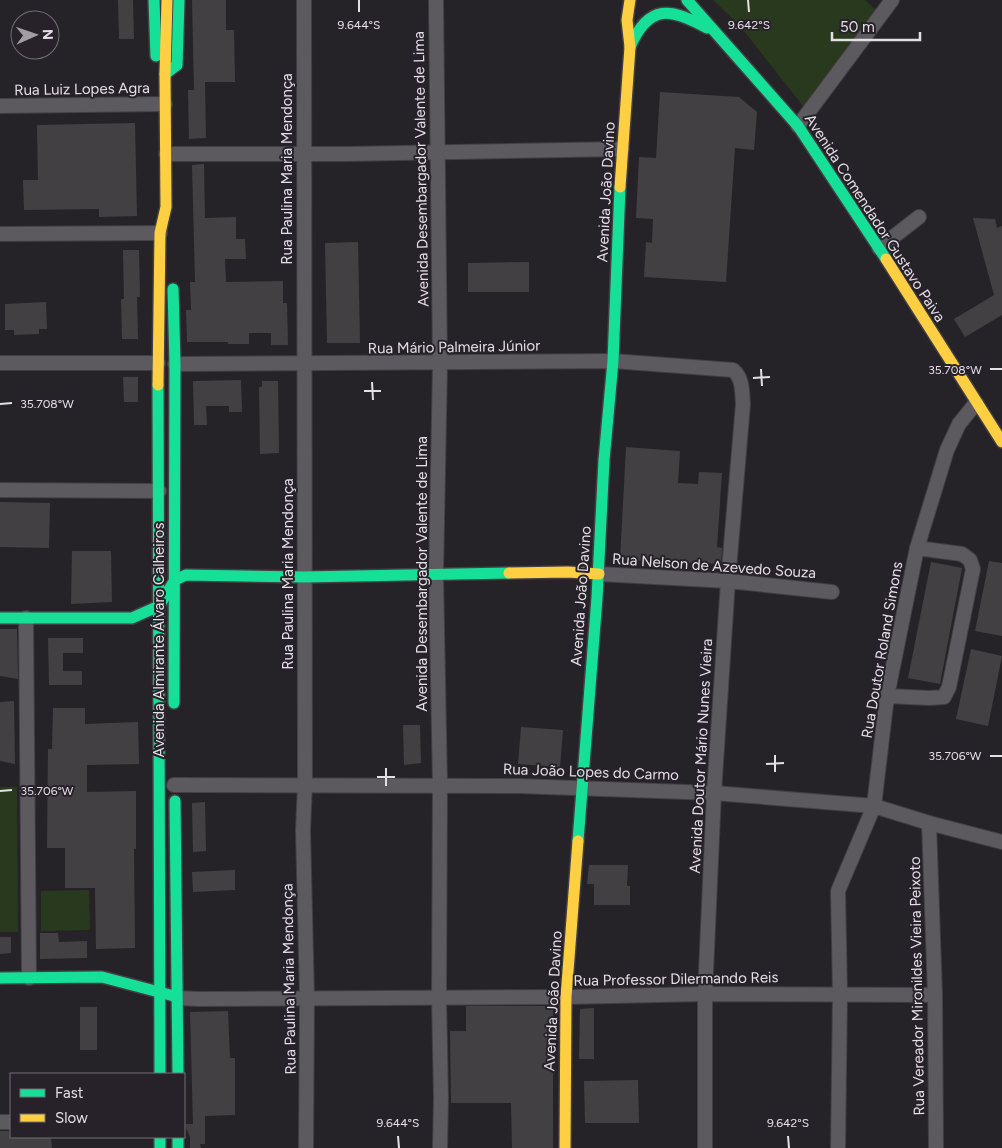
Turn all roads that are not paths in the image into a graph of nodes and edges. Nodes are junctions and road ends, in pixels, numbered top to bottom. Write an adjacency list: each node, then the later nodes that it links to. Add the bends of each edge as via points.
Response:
1 (154, 0): 12 (main road, via 157,75)
2 (179, 0): 11 (main road, via 177,65)
3 (304, 0): 18 (street, Rua Paulina Maria Mendonça)
4 (436, 0): 16 (street, Avenida Desembargador Valente de Lima)
5 (630, 0): 10 (main road, Avenida João Davino, via 627,20)
6 (687, 0): 9 (main road, Avenida Comendador Gustavo Paiva)
7 (892, 0): 14 (street)
8 (168, 3): 11 (main road, Avenida Almirante Álvaro Calheiros)
9 (714, 31): 10 (main road, Avenida João Davino, via 678,14 656,14 639,28); 14 (main road, Avenida Comendador Gustavo Paiva)
10 (630, 46): 15 (main road, Avenida João Davino)
11 (165, 74): 12 (main road, Avenida Almirante Álvaro Calheiros)
12 (165, 101): 13 (street, Rua Luiz Lopes Agra); 17 (main road, Avenida Almirante Álvaro Calheiros)
13 (0, 106)
14 (798, 126): 22 (main road, Avenida Comendador Gustavo Paiva)
15 (622, 149): 16 (street); 24 (main road, Avenida João Davino)
16 (436, 152): 18 (street); 29 (street, Avenida Desembargador Valente de Lima)
17 (166, 154): 18 (street); 21 (main road, Avenida Almirante Álvaro Calheiros)
18 (304, 154): 28 (street, Rua Paulina Maria Mendonça)
19 (920, 217): 22 (street)
20 (0, 234): 21 (street)
21 (166, 234): 26 (main road, Avenida Almirante Álvaro Calheiros)
22 (879, 248): 31 (main road, Avenida Comendador Gustavo Paiva)
23 (173, 273): 27 (main road, Avenida Almirante Álvaro Calheiros)
24 (612, 361): 29 (street, Rua Mário Palmeira Júnior); 30 (street, Rua Mário Palmeira Júnior); 36 (main road, Avenida João Davino)
25 (0, 363): 26 (street)
26 (158, 363): 34 (main road, Avenida Almirante Álvaro Calheiros)
27 (175, 364): 28 (street, Rua Mário Palmeira Júnior); 39 (main road, Avenida Almirante Álvaro Calheiros)
28 (304, 364): 29 (street, Rua Mário Palmeira Júnior); 38 (street, Rua Paulina Maria Mendonça)
29 (440, 364): 37 (street, Avenida Desembargador Valente de Lima)
30 (734, 370): 40 (street, Avenida Doutor Mário Nunes Vieira, via 739,374 743,404)
31 (976, 403): 32 (main road, Avenida Comendador Gustavo Paiva); 35 (street, Rua Doutor Roland Simons, via 960,424 948,450)
32 (1002, 442)
33 (0, 490): 34 (street)
34 (159, 491): 42 (main road, Avenida Almirante Álvaro Calheiros)
35 (917, 548): 45 (street, Rua Doutor Roland Simons); 45 (street, via 962,554 970,560 973,569 949,687 944,696)
36 (598, 574): 37 (main road, Rua Nelson de Azevedo Souza); 40 (street, Rua Nelson de Azevedo Souza); 50 (main road, Avenida João Davino)
37 (436, 575): 38 (main road, Rua Nelson de Azevedo Souza); 49 (street, Avenida Desembargador Valente de Lima)
38 (304, 577): 39 (main road, Rua Nelson de Azevedo Souza, via 186,575); 48 (street, Rua Paulina Maria Mendonça)
39 (174, 580): 42 (main road); 46 (main road, Avenida Almirante Álvaro Calheiros)
40 (728, 581): 41 (street, Rua Nelson de Azevedo Souza); 51 (street, Avenida Doutor Mário Nunes Vieira)
41 (832, 592)
42 (159, 606): 44 (main road, via 132,618); 57 (main road, Avenida Almirante Álvaro Calheiros)
43 (0, 618): 44 (main road)
44 (26, 618): 56 (street)
45 (887, 696): 52 (street, Rua Doutor Roland Simons)
46 (174, 716)
47 (174, 780): 48 (street, Rua João Lopes do Carmo); 62 (main road)
48 (305, 784): 49 (street, Rua João Lopes do Carmo); 63 (street, Rua Paulina Maria Mendonça)
49 (440, 785): 50 (street, Rua João Lopes do Carmo); 64 (street, Avenida Desembargador Valente de Lima)
50 (582, 787): 51 (street, Rua João Lopes do Carmo); 61 (main road, Avenida João Davino)
51 (714, 793): 52 (street, Rua João Lopes do Carmo); 58 (street, Avenida Doutor Mário Nunes Vieira)
52 (874, 806): 53 (street, Rua João Lopes do Carmo); 59 (street, Rua Doutor Roland Simons, via 838,891)
53 (929, 823): 54 (street, Rua João Lopes do Carmo); 60 (street, Rua Vereador Mironildes Vieira Peixoto)
54 (1002, 842)
55 (0, 978): 56 (main road)
56 (29, 978): 57 (main road, via 102,978)
57 (161, 992): 62 (main road); 65 (main road, Avenida Almirante Álvaro Calheiros)
58 (705, 994): 59 (street, Rua Professor Dilermando Reis); 61 (street, Rua Professor Dilermando Reis); 70 (street, Avenida Doutor Mário Nunes Vieira)
59 (840, 994): 60 (street, Rua Professor Dilermando Reis); 71 (street, Rua Doutor Roland Simons)
60 (935, 995): 72 (street, Rua Vereador Mironildes Vieira Peixoto)
61 (566, 997): 64 (street, Rua Professor Dilermando Reis); 69 (main road, Avenida João Davino)
62 (177, 998): 63 (street, Rua Professor Dilermando Reis); 66 (main road)
63 (307, 998): 64 (street, Rua Professor Dilermando Reis); 67 (street, Rua Paulina Maria Mendonça)
64 (439, 998): 68 (street, Avenida Desembargador Valente de Lima)
65 (160, 1073)
66 (178, 1073)
67 (306, 1148)
68 (440, 1148)
69 (565, 1148)
70 (705, 1148)
71 (838, 1148)
72 (936, 1148)

